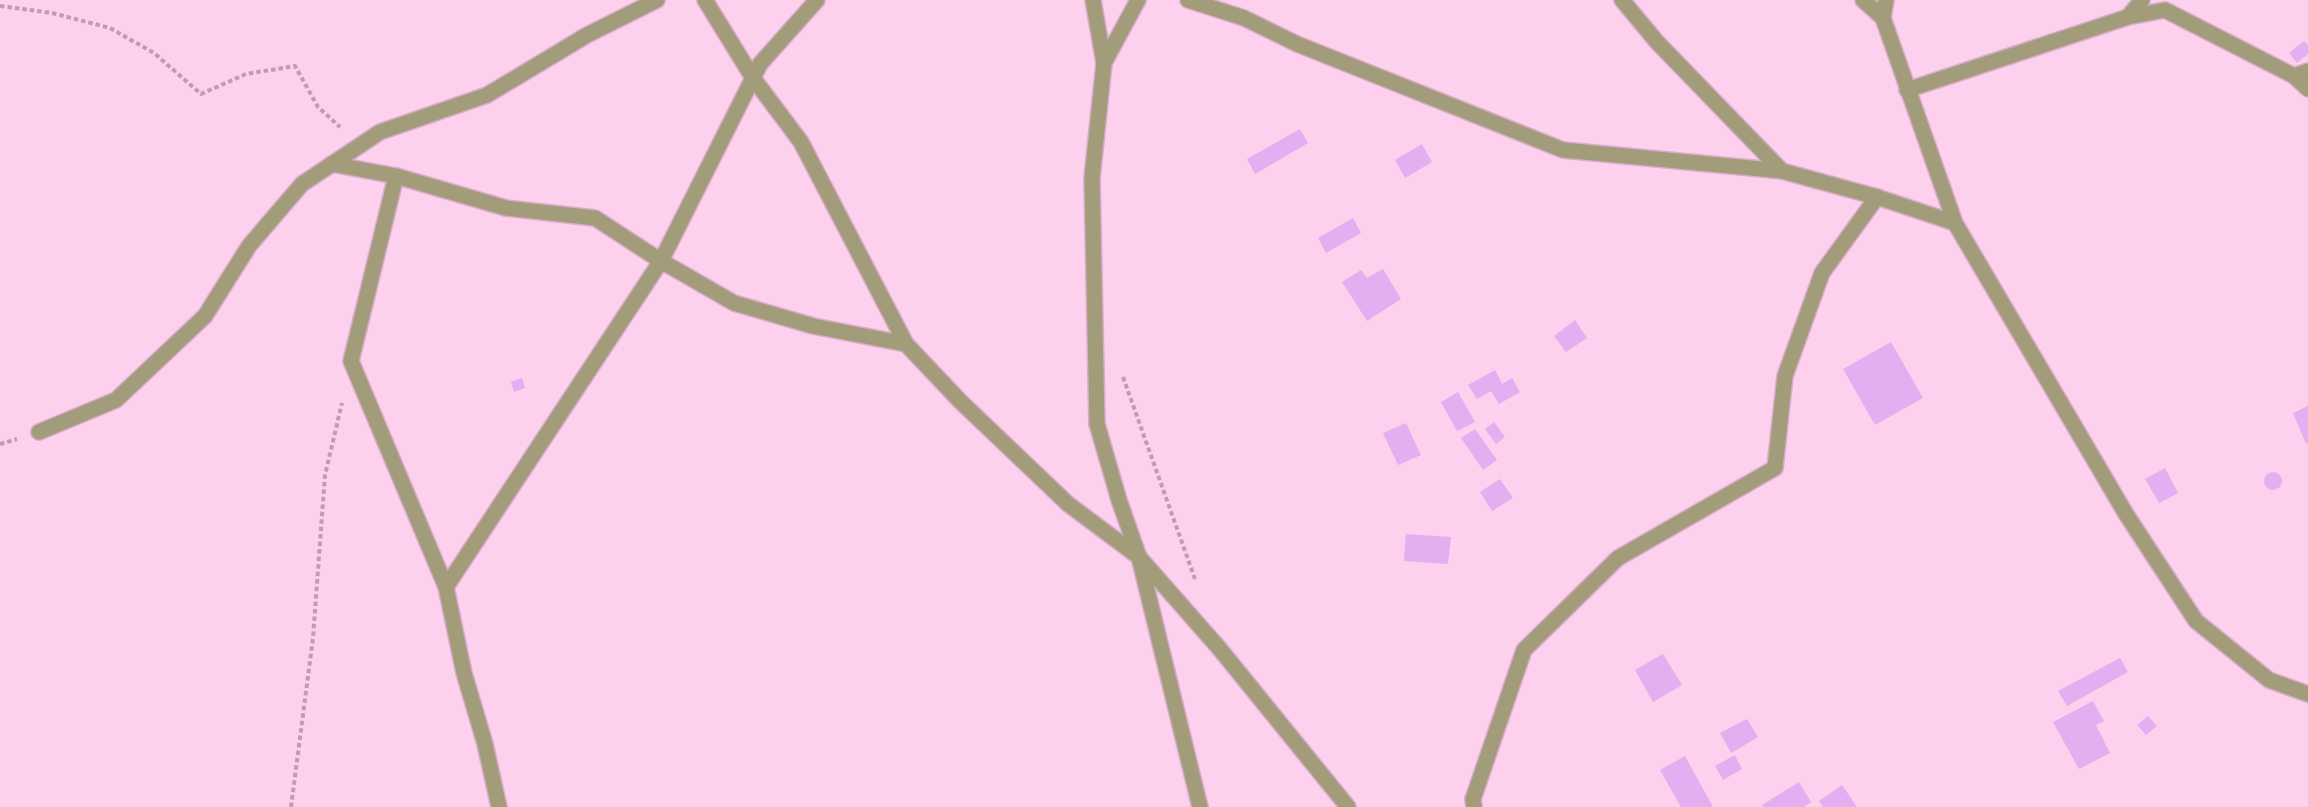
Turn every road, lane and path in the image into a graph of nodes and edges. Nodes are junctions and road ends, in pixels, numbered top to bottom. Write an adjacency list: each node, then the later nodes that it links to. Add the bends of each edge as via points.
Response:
1 (657, 0): 19 (street, via 587,35 487,95 380,132)
2 (705, 0): 16 (street)
3 (817, 0): 16 (street, via 760,64)
4 (1093, 0): 14 (street)
5 (1138, 0): 14 (street)
6 (1188, 0): 21 (street, via 1244,18 1297,44 1563,150)
7 (1622, 0): 21 (street, via 1657,42)
8 (1863, 0): 13 (street)
9 (1886, 0): 13 (street)
10 (2142, 0): 12 (street)
11 (0, 6): 19 (path, via 110,28 154,53 201,94 246,74 295,66 318,107)
12 (2128, 17): 15 (street, via 2165,10); 18 (street)
13 (1883, 18): 18 (street)
14 (1104, 63): 30 (street, via 1092,178 1097,424)
15 (2301, 73): 17 (street)
16 (753, 78): 25 (street); 26 (street, via 801,142)
17 (2308, 89)
18 (1907, 90): 24 (street)
19 (360, 146): 20 (street)
20 (332, 164): 22 (street); 29 (street, via 302,184 257,237 205,316 116,400)
21 (1782, 171): 23 (street)
22 (396, 176): 25 (street, via 506,208 595,218); 27 (street)
23 (1877, 197): 24 (street); 38 (street, via 1822,273 1785,375 1775,468 1618,558 1524,650)
24 (1954, 223): 33 (street, via 2126,514 2196,621 2270,680)
25 (661, 261): 26 (street, via 734,303 813,326); 32 (street)
26 (906, 344): 30 (street, via 1068,504)
27 (351, 361): 32 (street); 34 (path, via 325,475 313,639)
28 (1120, 369): 31 (path)
29 (39, 432)
30 (1139, 557): 36 (street); 37 (street, via 1219,648)
31 (1196, 581)
32 (446, 587): 35 (street)
33 (2308, 694)
34 (291, 807)
35 (499, 807)
36 (1200, 807)
37 (1348, 807)
38 (1473, 807)

